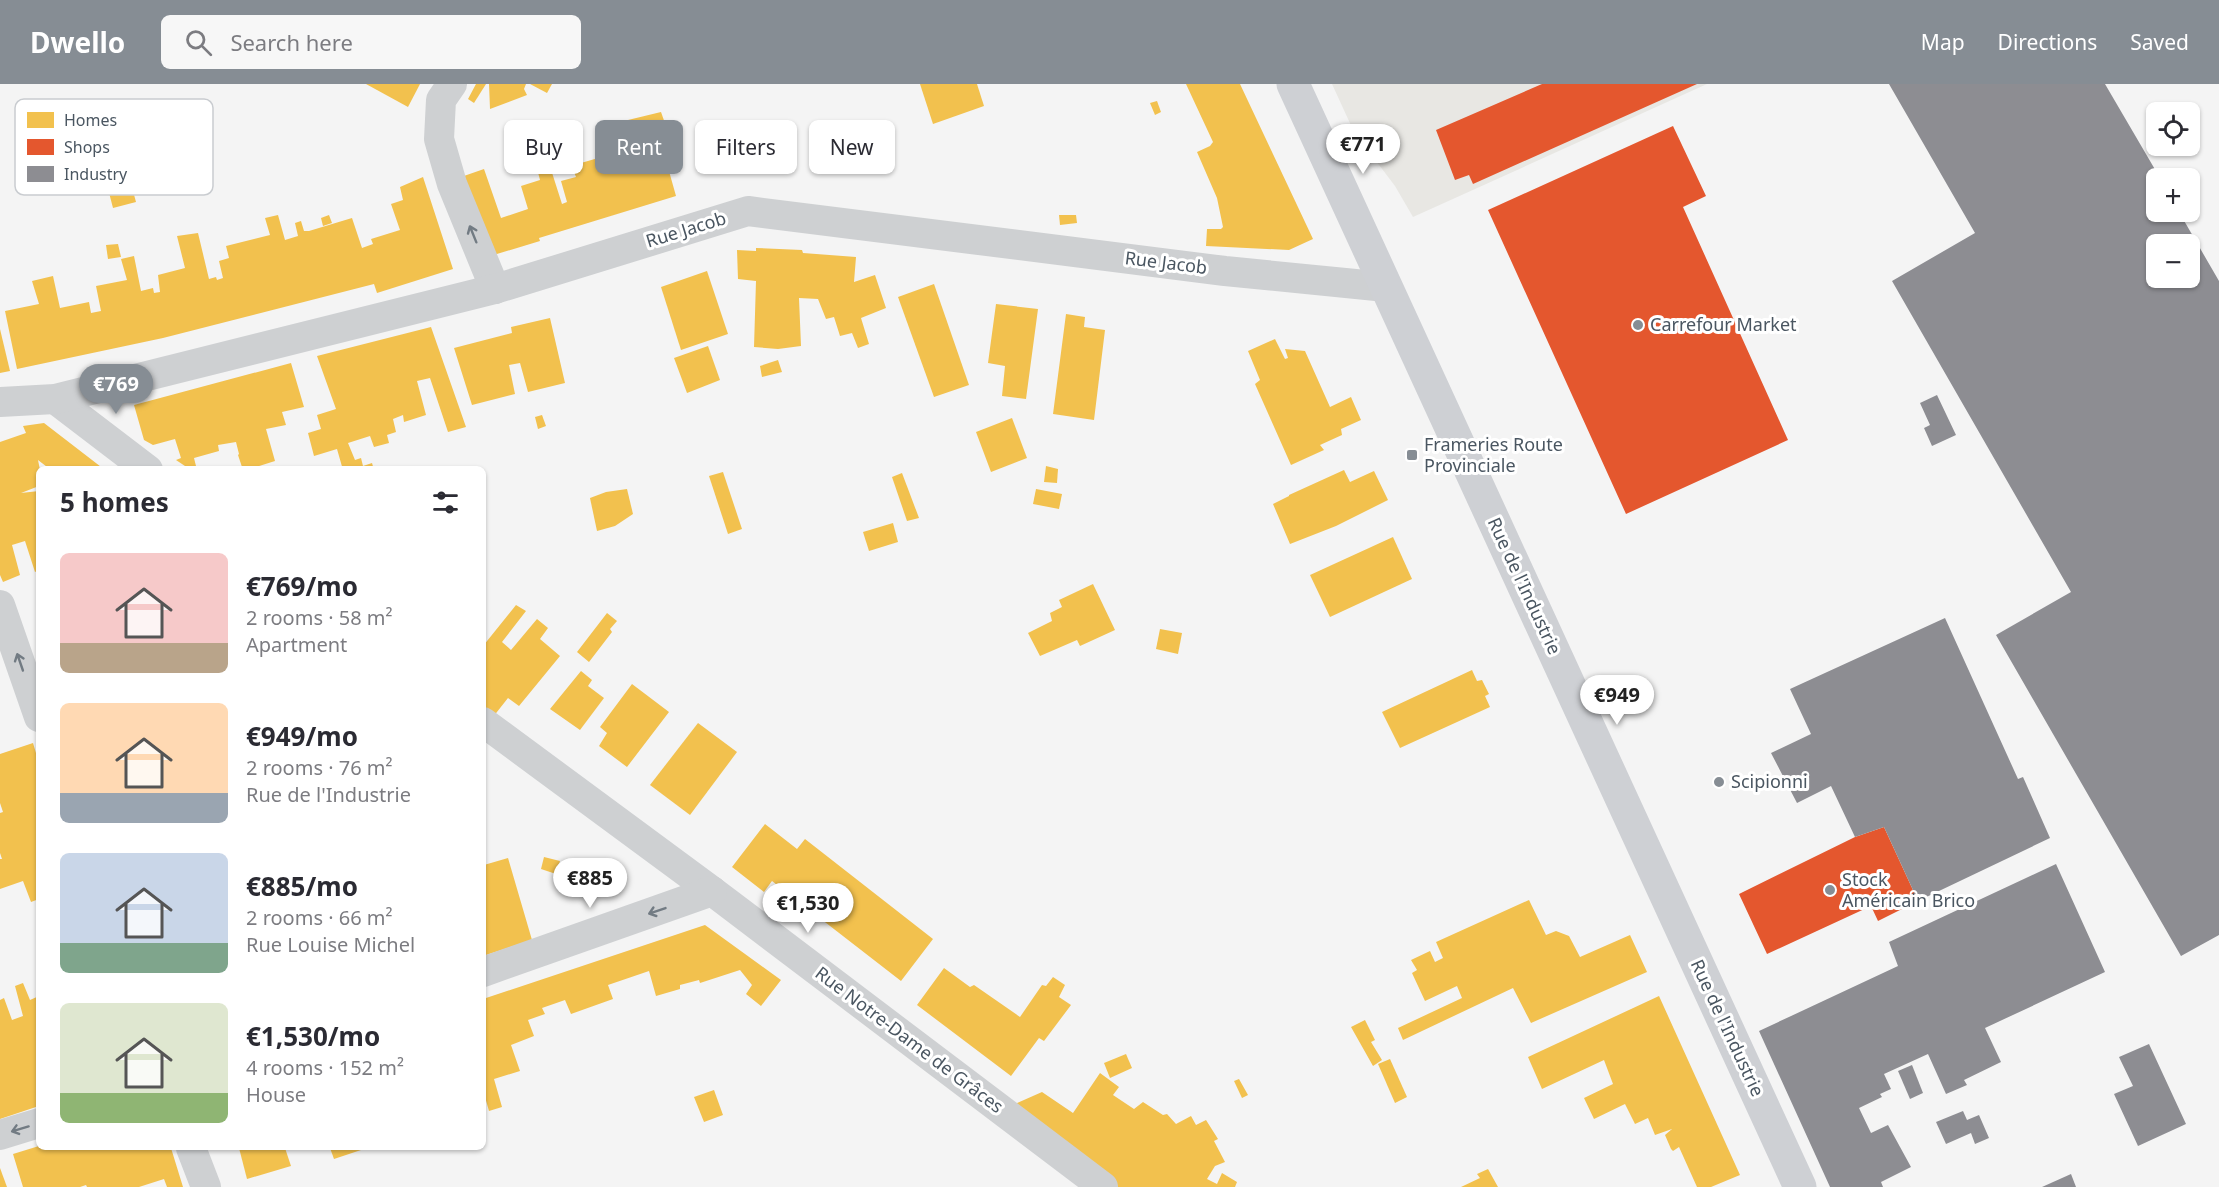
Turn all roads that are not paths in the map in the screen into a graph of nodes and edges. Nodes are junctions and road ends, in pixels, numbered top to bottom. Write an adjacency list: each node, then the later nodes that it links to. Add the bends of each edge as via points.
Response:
1 (452, 84): 4 (street, one-way to 1, via 452,184 439,139 441,100)
2 (1293, 84): 3 (main road, Rue de l'Industrie)
3 (1386, 287): 4 (street, Rue Jacob, via 1224,271 748,211); 18 (main road, Rue de l'Industrie)
4 (495, 288): 5 (street, Rue Jacob)
5 (55, 399): 6 (street, Rue Jacob); 7 (street)
6 (0, 402)
7 (143, 466)
8 (0, 604): 9 (street, one-way to 8)
9 (36, 708)
10 (486, 724): 11 (street, Rue Notre-Dame de Grâces)
11 (712, 891): 12 (street, one-way to 12); 17 (street, Rue Notre-Dame de Grâces)
12 (486, 971)
13 (36, 1124): 14 (street, one-way to 14)
14 (0, 1135)
15 (192, 1150): 16 (street)
16 (206, 1187)
17 (1103, 1187)
18 (1800, 1187)

